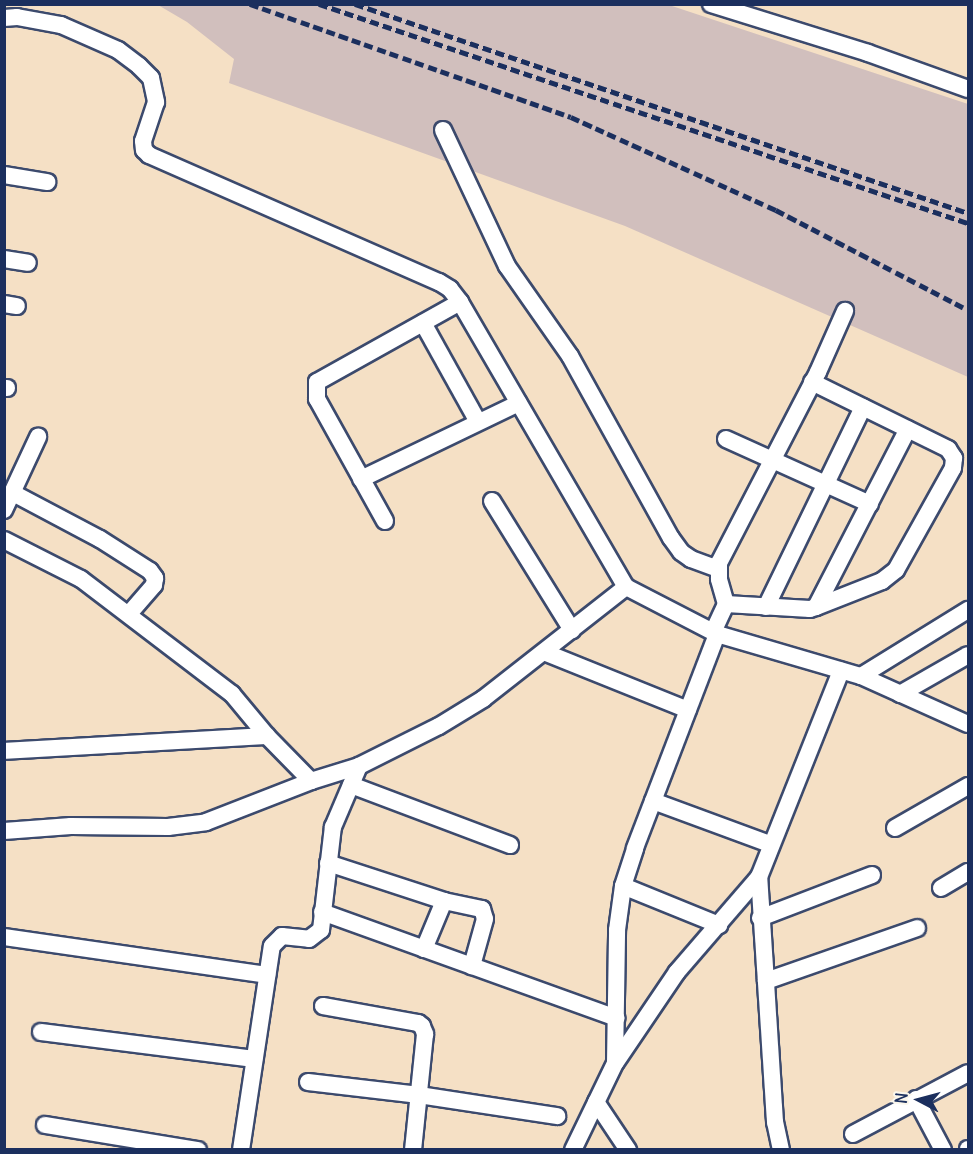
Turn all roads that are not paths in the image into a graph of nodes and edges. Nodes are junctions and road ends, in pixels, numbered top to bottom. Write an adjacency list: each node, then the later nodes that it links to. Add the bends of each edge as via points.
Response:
1 (711, 4): 2 (street)
2 (763, 12): 4 (street)
3 (4, 18): 10 (street, via 61,25 118,50 152,78 156,102 143,141 149,155 439,282)
4 (969, 89)
5 (443, 130): 29 (street, via 507,266 570,356 671,538 691,559)
6 (4, 175): 7 (street)
7 (47, 182)
8 (4, 259): 9 (street)
9 (28, 263)
10 (460, 302): 12 (street); 14 (street)
11 (845, 311): 13 (street)
12 (423, 322): 16 (street); 21 (street, via 317,382 317,399)
13 (812, 382): 15 (street); 20 (street)
14 (519, 403): 16 (street); 30 (street)
15 (864, 407): 17 (street); 22 (street)
16 (478, 422): 21 (street)
17 (908, 429): 25 (street); 33 (street, via 948,449 954,458 953,468 896,570 882,581)
18 (38, 437): 23 (street)
19 (726, 439): 20 (street)
20 (772, 459): 22 (street); 29 (street)
21 (361, 478): 27 (street)
22 (825, 486): 25 (street); 32 (street)
23 (13, 493): 26 (street); 35 (street, via 100,539 150,571 154,585)
24 (492, 501): 36 (street)
25 (870, 504): 33 (street)
26 (4, 510)
27 (385, 521)
28 (4, 540): 35 (street, via 81,579)
29 (718, 569): 31 (street)
30 (626, 587): 36 (street); 37 (street)
31 (726, 604): 32 (street); 37 (street)
32 (766, 607): 33 (street)
33 (816, 607)
34 (969, 610): 41 (street)
35 (129, 614): 45 (street, via 232,694)
36 (572, 630): 38 (street)
37 (715, 633): 40 (street); 43 (street)
38 (544, 652): 43 (street); 47 (street, via 483,699)
39 (969, 655): 42 (street)
40 (842, 671): 41 (street); 54 (street)
41 (861, 676): 42 (street)
42 (900, 694): 44 (street)
43 (688, 710): 51 (street)
44 (969, 724)
45 (267, 736): 46 (street); 48 (street)
46 (4, 751)
47 (359, 766): 48 (street); 49 (street)
48 (311, 781): 53 (street, via 206,822 168,827 71,826)
49 (351, 785): 55 (street); 56 (street, via 333,827)
50 (969, 786): 52 (street)
51 (653, 801): 54 (street); 60 (street)
52 (895, 828)
53 (4, 831)
54 (770, 844): 59 (street)
55 (510, 845)
56 (327, 863): 62 (street); 63 (street)
57 (969, 872): 61 (street)
58 (872, 874): 64 (street)
59 (759, 877): 64 (street); 65 (street)
60 (623, 886): 65 (street); 73 (street, via 617,930)
61 (941, 888)
62 (444, 901): 68 (street); 69 (street, via 485,913)
63 (322, 912): 68 (street); 70 (street, via 321,930 314,938 286,935 272,946)
64 (760, 918): 71 (street)
65 (719, 925): 76 (street, via 677,972)
66 (917, 928): 71 (street)
67 (4, 937): 70 (street)
68 (424, 949): 69 (street)
69 (472, 966): 73 (street)
70 (267, 975): 75 (street)
71 (766, 981): 90 (street, via 775,1122)
72 (323, 1006): 79 (street, via 422,1026 425,1034)
73 (617, 1018): 76 (street)
74 (41, 1032): 75 (street)
75 (254, 1059): 86 (street)
76 (615, 1063): 81 (street)
77 (969, 1073): 80 (street)
78 (308, 1082): 79 (street)
79 (419, 1095): 82 (street); 87 (street)
80 (916, 1099): 84 (street); 91 (street)
81 (596, 1102): 88 (street); 89 (street)
82 (556, 1116)
83 (45, 1125): 85 (street)
84 (853, 1134)
85 (198, 1149)
86 (241, 1149)
87 (413, 1149)
88 (573, 1149)
89 (628, 1149)
90 (782, 1149)
91 (943, 1149)

